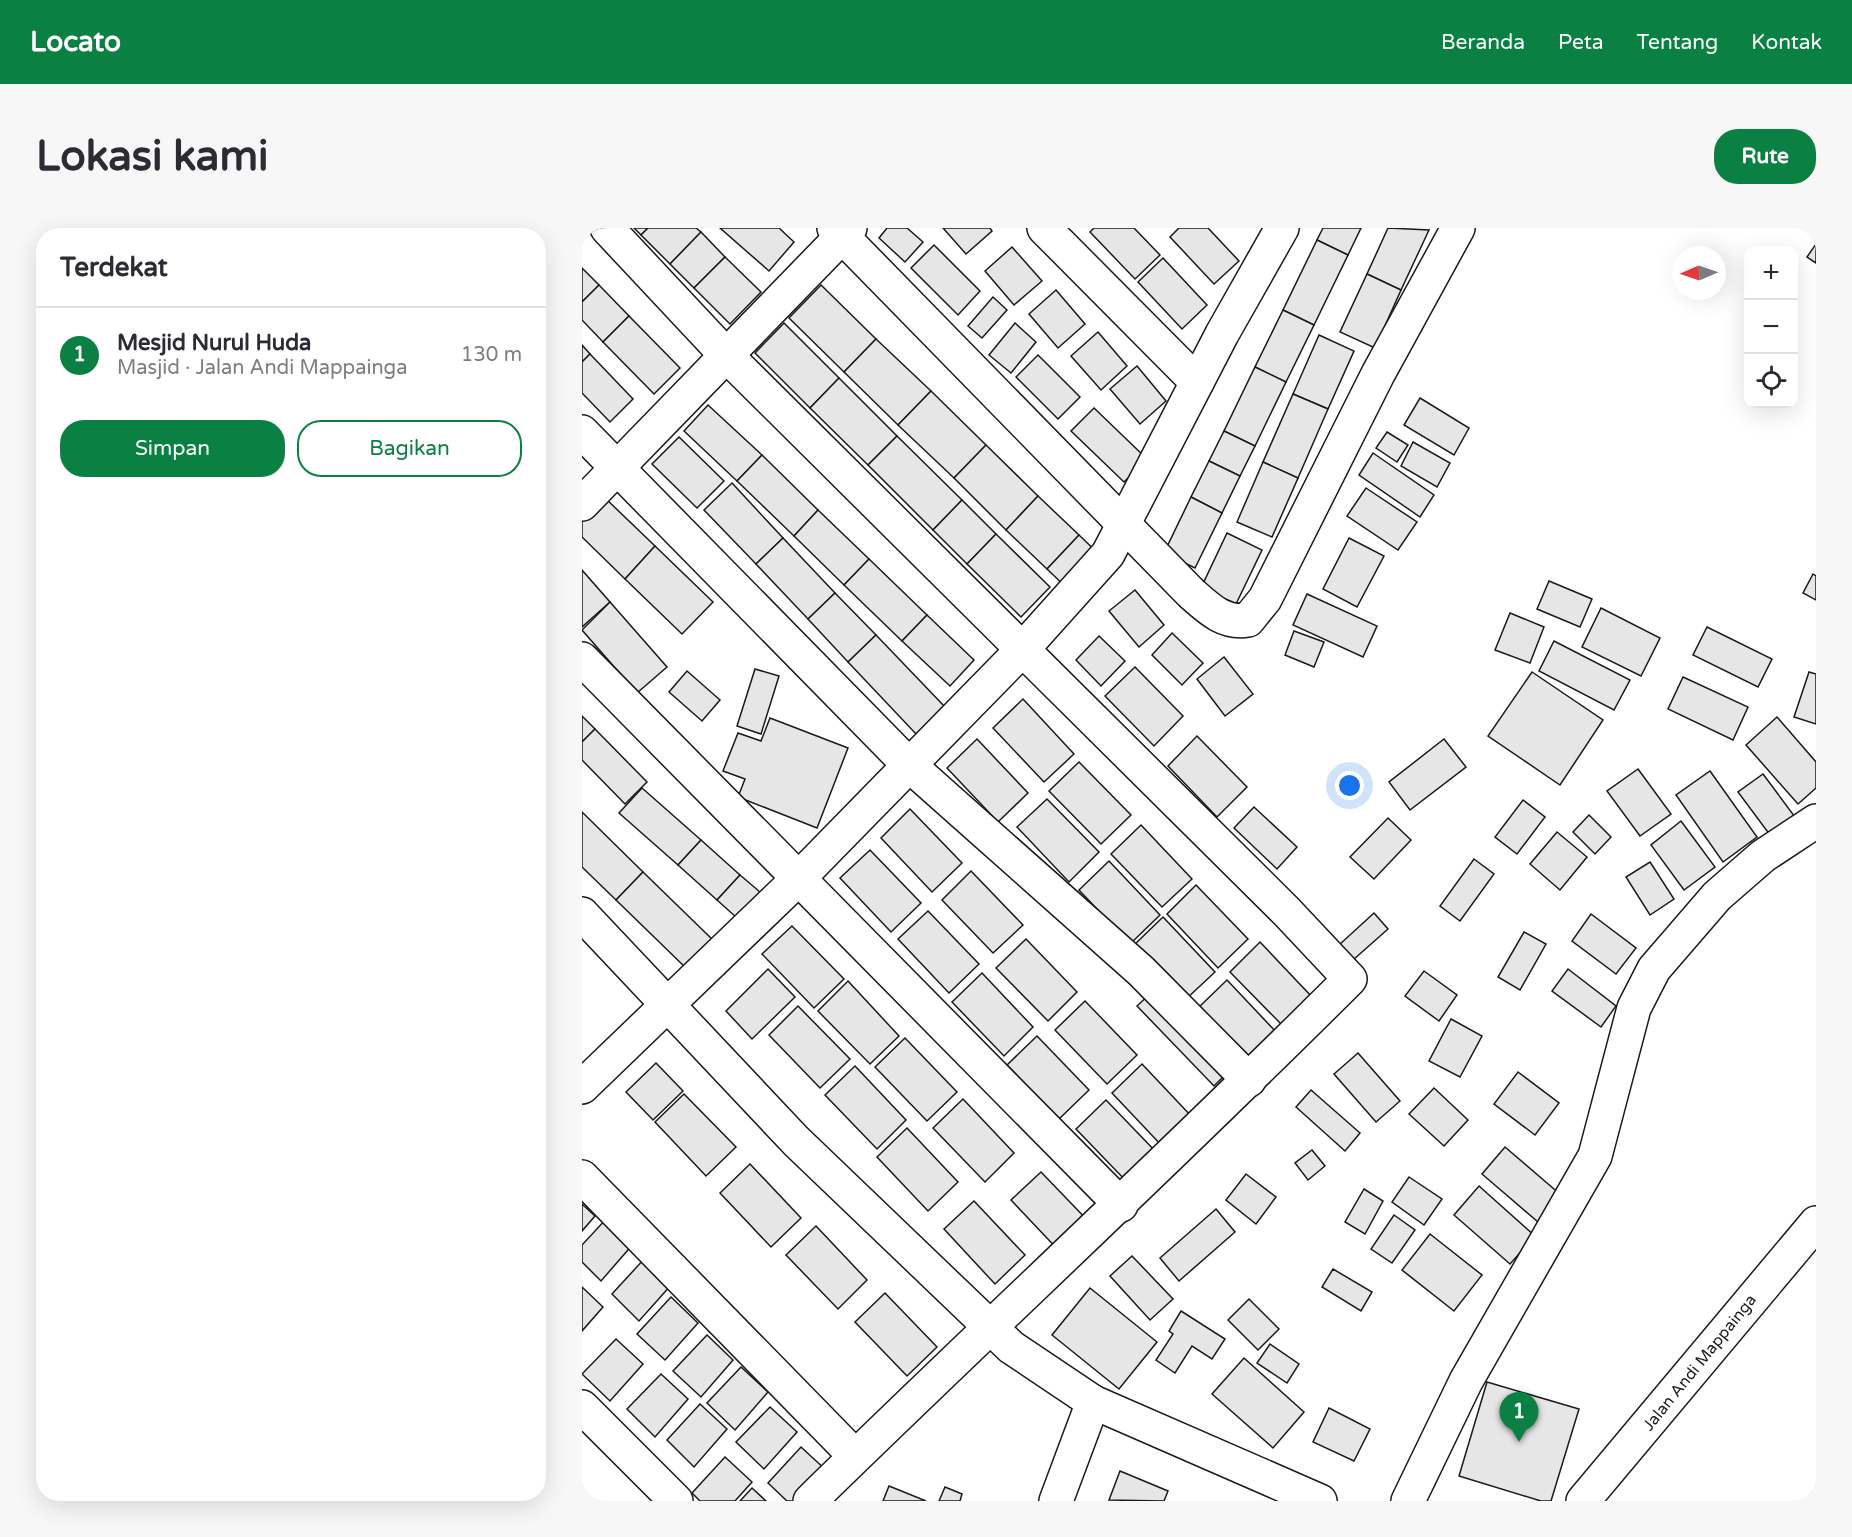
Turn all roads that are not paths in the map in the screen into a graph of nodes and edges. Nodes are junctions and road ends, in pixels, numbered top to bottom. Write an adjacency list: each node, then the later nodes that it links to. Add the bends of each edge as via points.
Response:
1 (607, 228): 6 (street)
2 (1044, 228): 7 (street)
3 (1458, 228): 11 (street, via 1378,374 1265,599 1248,620 1225,620 1207,608)
4 (1278, 230): 7 (street)
5 (842, 231): 6 (street); 11 (street)
6 (725, 354): 9 (street); 12 (street)
7 (1197, 382): 11 (street)
8 (582, 432): 9 (street)
9 (617, 467): 10 (street); 14 (street)
10 (582, 504)
11 (1123, 525): 12 (street, via 1108,554)
12 (1022, 651): 14 (street); 19 (street, via 1350,979)
13 (582, 658): 16 (street)
14 (908, 764): 16 (street); 19 (street, via 1141,971)
15 (1816, 821): 32 (street, via 1763,856 1717,896 1654,969 1634,1008 1595,1156 1466,1381)
16 (799, 878): 18 (street); 22 (street)
17 (582, 914): 18 (street)
18 (667, 1006): 20 (street); 24 (street, via 796,1141)
19 (1250, 1080): 22 (street)
20 (582, 1087)
21 (582, 1177): 27 (street)
22 (1121, 1205): 24 (street)
23 (1816, 1223): 33 (street, Jalan Andi Mappainga)
24 (989, 1326): 25 (street, via 1011,1347); 27 (street)
25 (1093, 1402): 30 (street); 31 (street)
26 (582, 1407): 28 (street)
27 (855, 1456): 29 (street)
28 (676, 1501)
29 (810, 1501)
30 (1056, 1501)
31 (1320, 1501)
32 (1408, 1501)
33 (1583, 1501)

